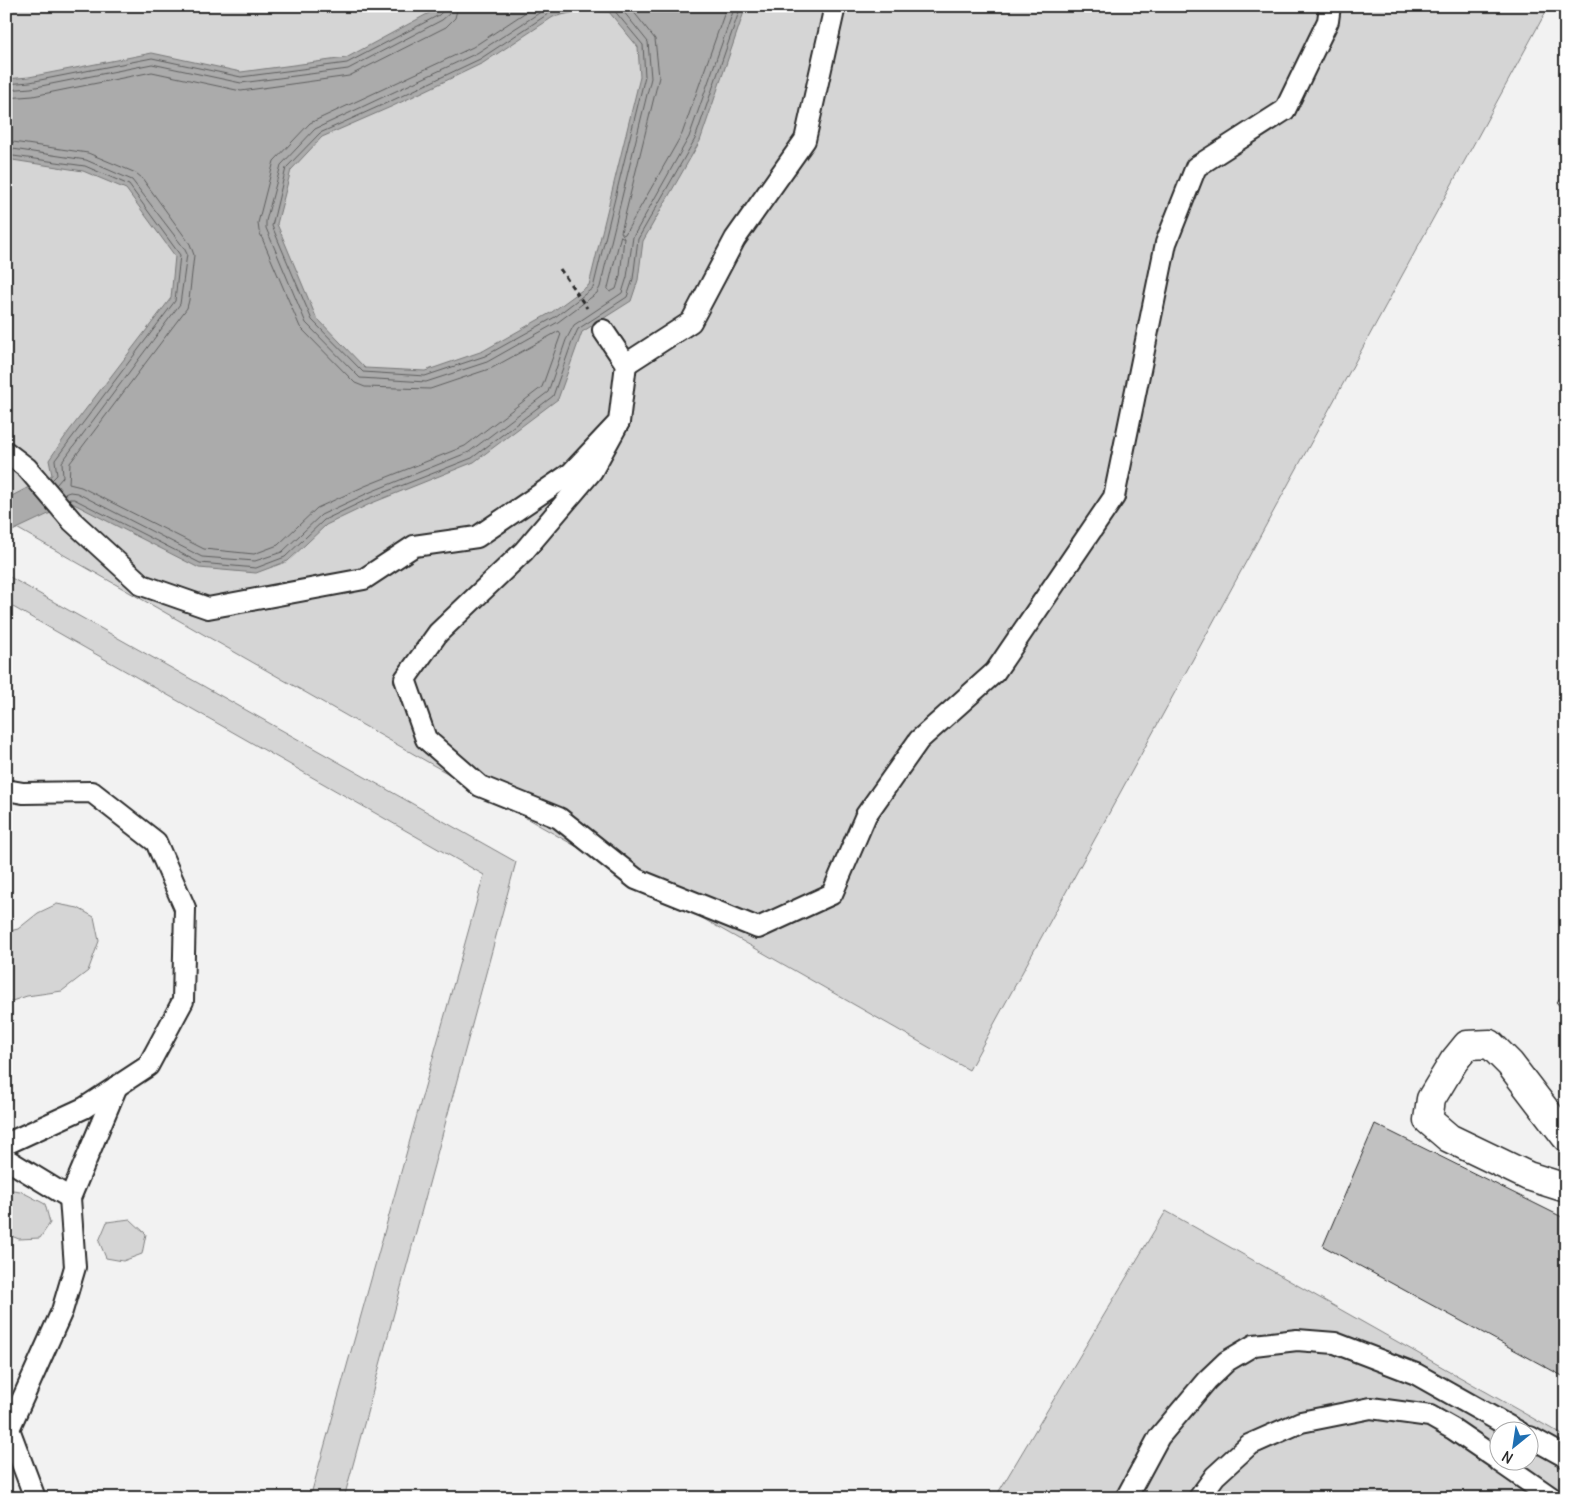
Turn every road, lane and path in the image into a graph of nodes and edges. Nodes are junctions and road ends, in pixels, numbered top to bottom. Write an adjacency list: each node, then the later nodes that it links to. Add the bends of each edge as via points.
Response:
1 (835, 6): 5 (lane, via 805,140 735,239 691,322)
2 (1330, 6): 6 (lane, via 1328,21 1285,110 1196,167 1166,243 1114,497 995,672 919,740 866,816 832,894 758,928 636,878 559,818 480,786 426,740 404,679 438,633 524,551 592,471)
3 (560, 270): 4 (path)
4 (603, 330): 5 (lane)
5 (626, 364): 6 (lane)
6 (619, 422): 7 (lane, via 571,473 477,537 414,546 364,579 208,608 142,585 72,521 27,468)
7 (6, 452)
8 (6, 790): 9 (lane, via 23,793 92,792 156,842 185,908 183,1001 148,1066)
9 (118, 1086): 11 (lane, via 84,1108); 14 (lane)
10 (1566, 1137): 13 (street, via 1510,1064 1490,1044 1467,1045 1432,1099 1428,1120 1449,1138 1528,1176)
11 (6, 1144)
12 (6, 1159): 14 (lane)
13 (1566, 1188)
14 (70, 1198): 20 (lane, via 75,1267 62,1311 9,1429)
15 (1501, 1422): 21 (lane, via 1416,1374 1335,1343 1296,1340 1254,1345 1227,1360 1159,1437)
16 (1540, 1443): 18 (lane)
17 (1490, 1454): 22 (lane, via 1430,1416 1371,1408 1301,1422 1249,1445 1215,1476)
18 (1566, 1457)
19 (1515, 1472): 23 (lane)
20 (35, 1498)
21 (1126, 1498)
22 (1199, 1498)
23 (1552, 1498)

